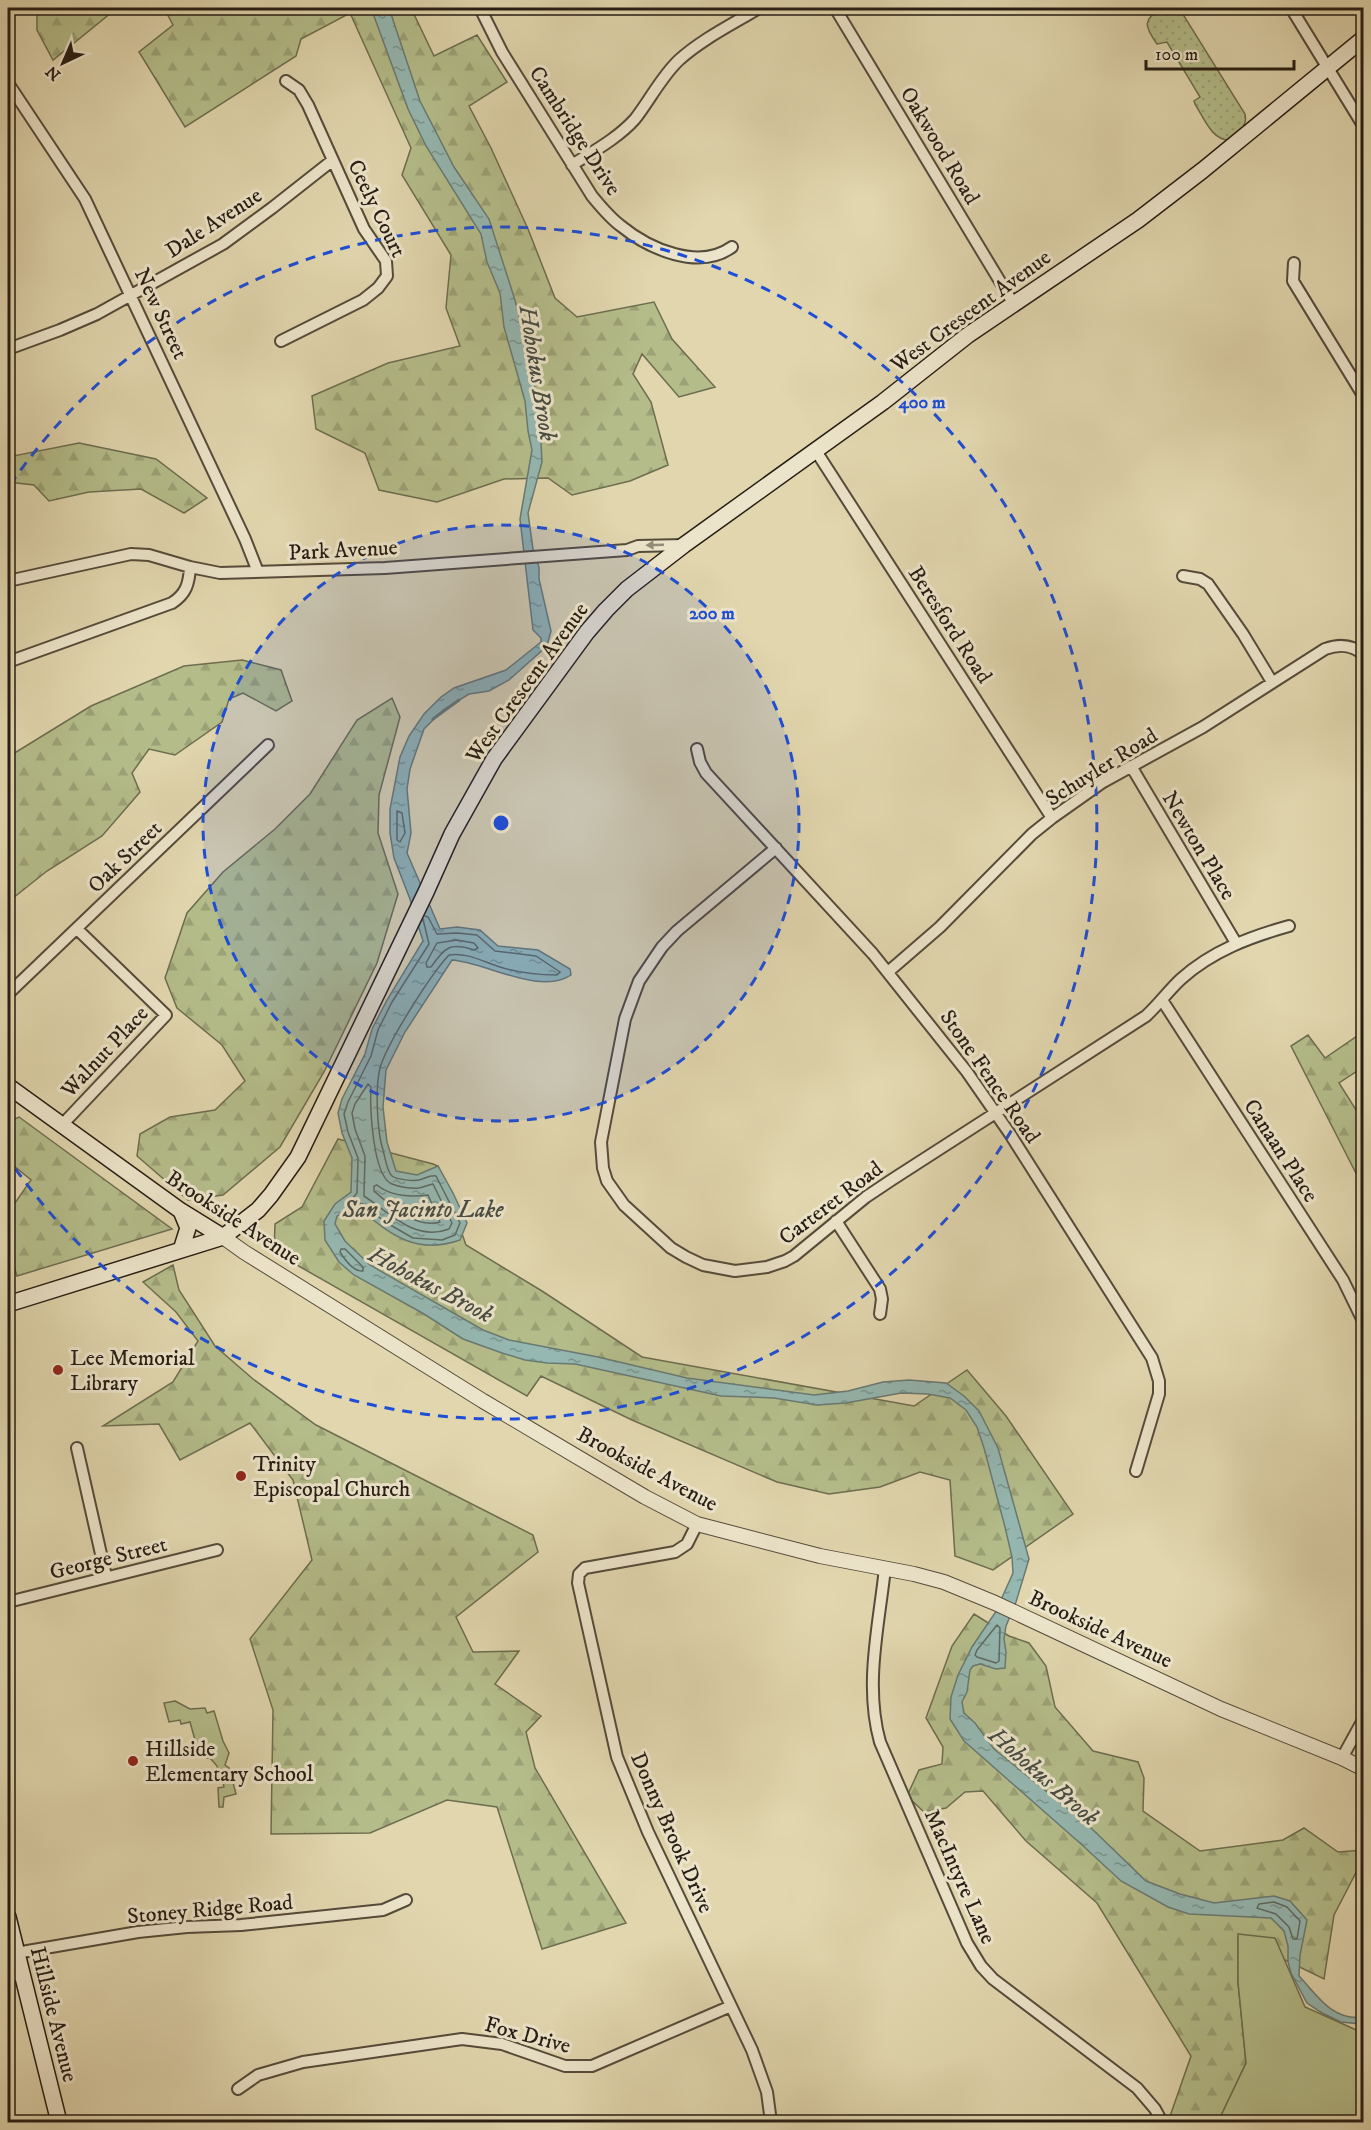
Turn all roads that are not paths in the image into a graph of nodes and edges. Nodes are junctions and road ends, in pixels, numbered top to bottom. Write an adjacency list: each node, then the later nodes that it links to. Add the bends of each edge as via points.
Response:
1 (480, 8): 11 (street, Cambridge Drive, via 502,52)
2 (759, 8): 11 (street, via 693,48 666,74 632,121 603,146)
3 (836, 8): 15 (street, Oakwood Road)
4 (1291, 8): 6 (street)
5 (1364, 38): 6 (main road, West Crescent Avenue)
6 (1327, 67): 9 (street); 15 (main road, West Crescent Avenue, via 1138,220)
7 (286, 81): 10 (street, Ceely Court, via 299,90 308,105)
8 (8, 83): 14 (street, New Street, via 85,199)
9 (1364, 127)
10 (333, 160): 14 (street, Dale Avenue, via 223,244); 16 (street, Ceely Court, via 364,229 386,261 387,276 363,300)
11 (572, 165): 12 (street, Cambridge Drive, via 605,212 657,248 695,257 717,256)
12 (732, 247)
13 (1294, 263): 18 (street, via 1293,281)
14 (132, 296): 17 (street, Dale Avenue); 22 (street, New Street)
15 (1013, 303): 19 (main road, West Crescent Avenue)
16 (281, 341)
17 (8, 349)
18 (1364, 398)
19 (816, 451): 20 (main road, West Crescent Avenue); 31 (street, Beresford Road)
20 (684, 545): 22 (street, Park Avenue, one-way to 22, via 385,568); 44 (main road, West Crescent Avenue, via 627,589 587,632 494,759 452,834 298,1157 258,1210)
21 (190, 567): 22 (street, Park Avenue, via 220,573); 24 (street, Park Avenue, via 131,554); 26 (street, via 186,590 172,603)
22 (258, 572)
23 (1182, 576): 27 (street, via 1208,584)
24 (8, 581)
25 (1364, 655): 27 (street, Schuyler Road, via 1352,647 1334,646)
26 (8, 663)
27 (1272, 682): 30 (street, Schuyler Road, via 1203,727)
28 (268, 745): 34 (street, Oak Street)
29 (697, 749): 32 (street, Stone Fence Road, via 706,773)
30 (1131, 766): 31 (street, Schuyler Road); 35 (street, Newton Place)
31 (1052, 818): 36 (street, Schuyler Road)
32 (776, 848): 36 (street, Stone Fence Road); 43 (street, Carteret Road, via 677,931 639,981 625,1019 601,1142 603,1168 624,1205 671,1248 718,1269 750,1270 785,1260)
33 (1289, 926): 35 (street, Carteret Road)
34 (77, 929): 37 (street, Oak Street); 41 (street, Walnut Place, via 166,1015)
35 (1236, 944): 38 (street, Carteret Road, via 1203,962)
36 (888, 972): 40 (street, Stone Fence Road)
37 (8, 994)
38 (1162, 1000): 40 (street, Carteret Road, via 1146,1016); 48 (street, Canaan Place, via 1344,1280)
39 (8, 1086): 41 (main road, Brookside Avenue)
40 (996, 1113): 43 (street, Carteret Road, via 892,1179); 50 (street, Stone Fence Road, via 1156,1368 1159,1394)
41 (61, 1126): 42 (main road, Brookside Avenue)
42 (182, 1211): 44 (main road, Brookside Avenue); 45 (main road, via 188,1228)
43 (836, 1221): 47 (street, via 880,1289)
44 (223, 1237): 45 (main road, West Crescent Avenue); 51 (street, Brookside Avenue, via 483,1401)
45 (181, 1250): 46 (main road, West Crescent Avenue)
46 (8, 1304)
47 (880, 1314)
48 (1364, 1323)
49 (77, 1448): 54 (street)
50 (1136, 1471)
51 (696, 1524): 53 (street, Brookside Avenue); 63 (street, Donny Brook Drive, via 687,1544 675,1552 585,1568 578,1583 617,1757 648,1832)
52 (217, 1550): 54 (street, George Street)
53 (885, 1568): 57 (street, Brookside Avenue, via 944,1582 1221,1709); 67 (street, MacIntyre Lane, via 872,1684 874,1722 967,1943 993,1979 1137,2088)
54 (105, 1576): 55 (street, George Street)
55 (8, 1602)
56 (1364, 1718): 57 (street)
57 (1342, 1758): 58 (street, Brookside Avenue)
58 (1364, 1770)
59 (406, 1900): 61 (street, Stoney Ridge Road, via 383,1910 146,1931)
60 (8, 1917): 61 (main road, Hillside Avenue)
61 (16, 1953): 62 (main road, Hillside Avenue)
62 (14, 1975): 65 (main road, Hillside Avenue)
63 (731, 2006): 64 (street, Fox Drive, via 592,2066 565,2066 502,2044 462,2039 303,2062 258,2075); 66 (street, Donny Brook Drive, via 760,2069)
64 (238, 2089)
65 (59, 2122)
66 (771, 2122)
67 (1162, 2122)

